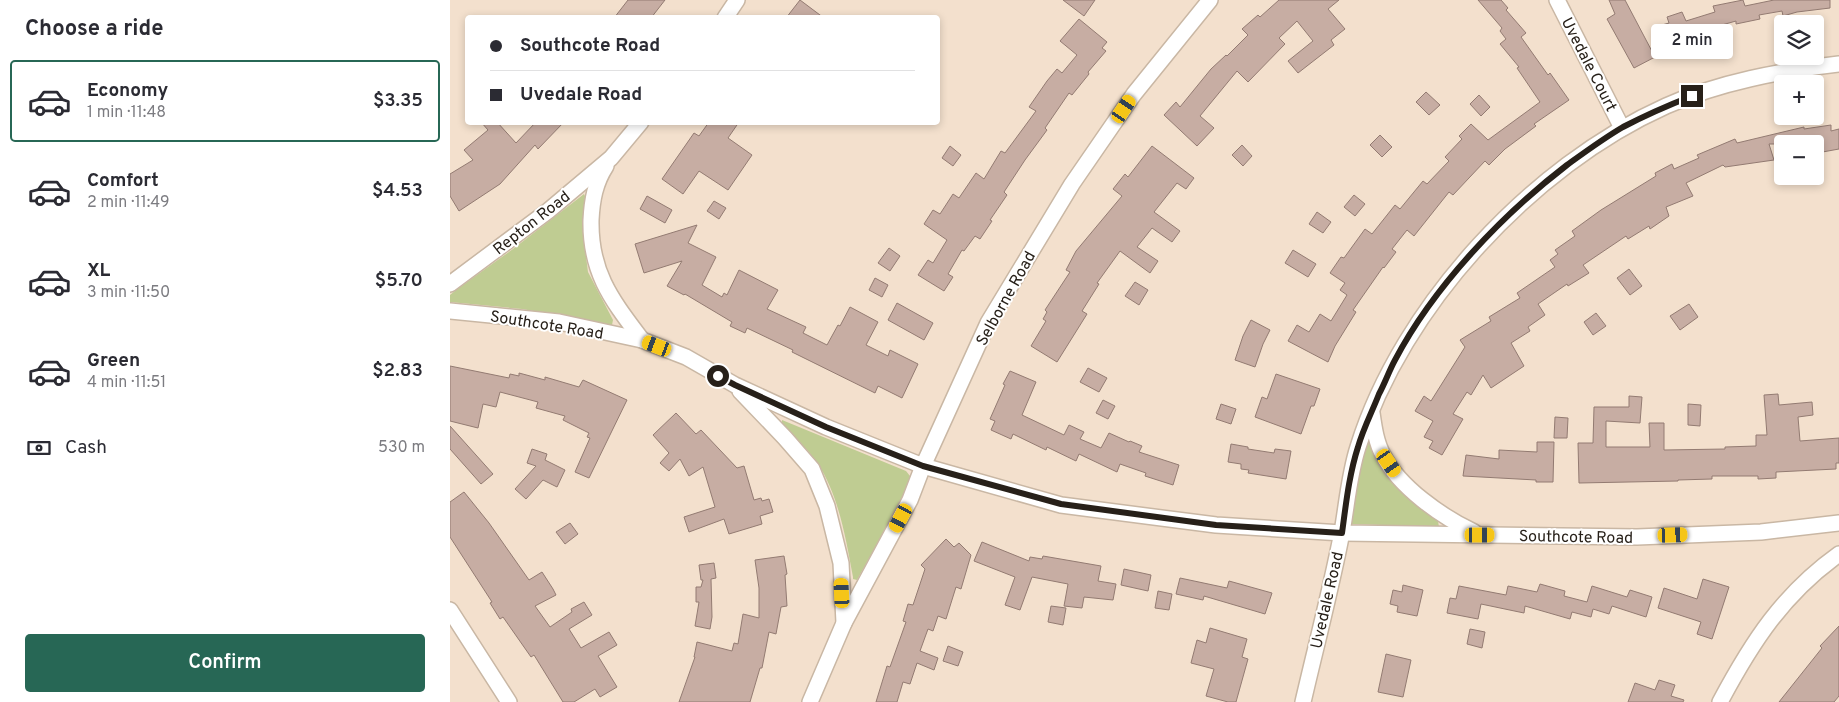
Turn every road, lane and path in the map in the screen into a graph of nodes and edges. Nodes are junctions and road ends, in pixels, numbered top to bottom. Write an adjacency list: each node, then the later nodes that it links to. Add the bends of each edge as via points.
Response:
1 (738, 0): 4 (street)
2 (1210, 0): 14 (street, Selborne Road, via 1134,94 1072,184 988,323)
3 (1557, 0): 7 (street, Uvedale Court)
4 (727, 15)
5 (1839, 64): 7 (street, Uvedale Road, via 1751,78 1705,91 1667,105)
6 (638, 125): 8 (street, Repton Road)
7 (1622, 128): 13 (street, Uvedale Road, via 1539,186 1464,262 1419,320 1395,360)
8 (611, 158): 9 (street, Repton Road, via 548,211); 11 (street, Repton Road, via 594,190 592,251 596,267 613,301)
9 (450, 284)
10 (450, 311): 11 (street, Southcote Road, via 559,322)
11 (642, 340): 12 (street, Southcote Road, via 686,357)
12 (735, 385): 14 (street, Southcote Road, via 826,427); 20 (street, Selborne Road, via 812,469 827,506 840,562)
13 (1372, 411): 16 (street, Uvedale Road, via 1358,447); 17 (street, via 1375,434 1394,472 1435,510)
14 (923, 466): 16 (street, Southcote Road, via 1061,504 1216,525); 20 (street, Selborne Road, via 910,500)
15 (1839, 524): 17 (street, Southcote Road, via 1761,532 1637,537)
16 (1342, 533): 17 (street, Southcote Road); 23 (street, Uvedale Road)
17 (1480, 535)
18 (1839, 554): 24 (street, via 1815,571 1768,622 1743,658)
19 (450, 610): 21 (street)
20 (844, 623): 22 (street, Selborne Road)
21 (509, 702)
22 (810, 702)
23 (1303, 702)
24 (1720, 702)

